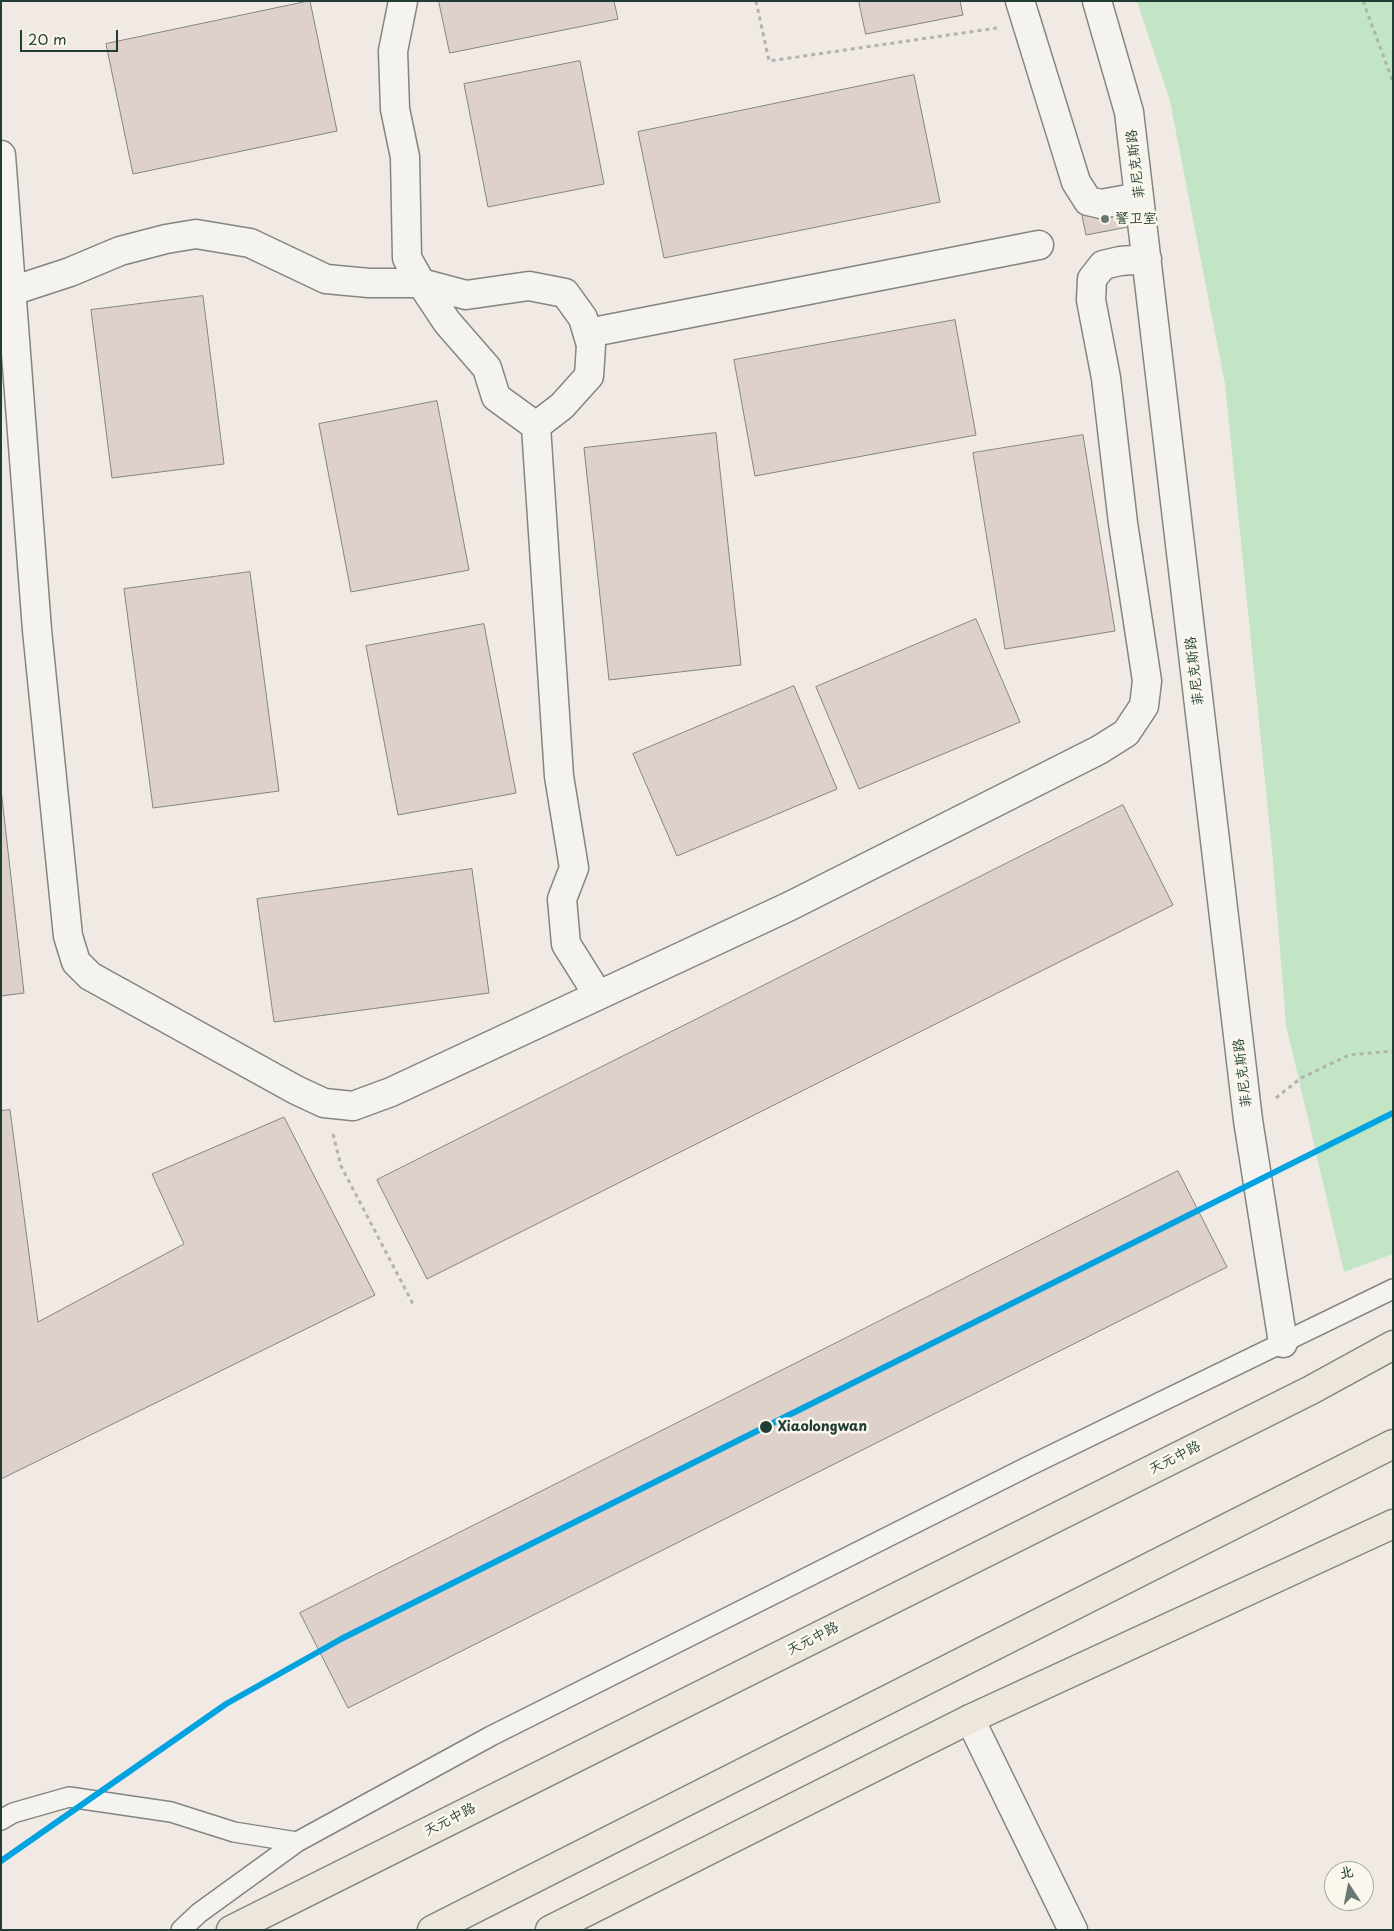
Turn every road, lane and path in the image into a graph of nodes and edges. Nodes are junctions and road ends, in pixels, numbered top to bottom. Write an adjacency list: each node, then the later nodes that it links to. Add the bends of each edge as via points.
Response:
1 (403, 1): 11 (street, via 393,52 395,109 405,157 407,258)
2 (756, 1): 5 (path, via 769,61)
3 (1097, 1): 8 (street, 菲尼克斯路, via 1130,112)
4 (1364, 1): 6 (path)
5 (1024, 12): 8 (street, via 1076,182 1088,201 1101,204)
6 (1393, 82)
7 (1, 155): 12 (street)
8 (1140, 197): 10 (street, 菲尼克斯路)
9 (1039, 245): 13 (street)
10 (1147, 259): 15 (street, via 1103,265 1092,279 1091,300 1106,378 1123,523 1147,681 1144,706 1126,733 1099,750 799,902); 18 (street, 菲尼克斯路)
11 (421, 283): 12 (street, via 326,279 250,243 196,234 120,251); 13 (street, via 466,295 529,286 565,293 583,318); 14 (street, via 447,322 487,368 496,396)
12 (12, 291): 17 (street, via 37,630 68,936 76,962 90,976 296,1090)
13 (588, 333): 14 (street, via 591,345 589,376 562,406)
14 (536, 426): 15 (street, via 559,776 574,868 562,899 566,944)
15 (598, 995): 17 (street, via 391,1092 353,1106)
16 (1393, 1051): 18 (path, via 1349,1055 1301,1078)
17 (324, 1102): 20 (path, via 341,1166)
18 (1248, 1120): 21 (street, 菲尼克斯路)
19 (1393, 1289): 21 (lane)
20 (412, 1304)
21 (1284, 1343): 27 (lane, via 1029,1466 491,1736)
22 (1393, 1345): 29 (highway, 天元中路, via 1302,1394)
23 (1393, 1444): 30 (highway)
24 (1393, 1524): 25 (highway)
25 (970, 1719): 31 (highway); 32 (street)
26 (1, 1820): 27 (lane, via 13,1812 69,1797 172,1812 234,1832)
27 (297, 1842): 28 (lane, via 199,1912)
28 (182, 1930)
29 (231, 1930)
30 (432, 1930)
31 (550, 1930)
32 (1074, 1930)

